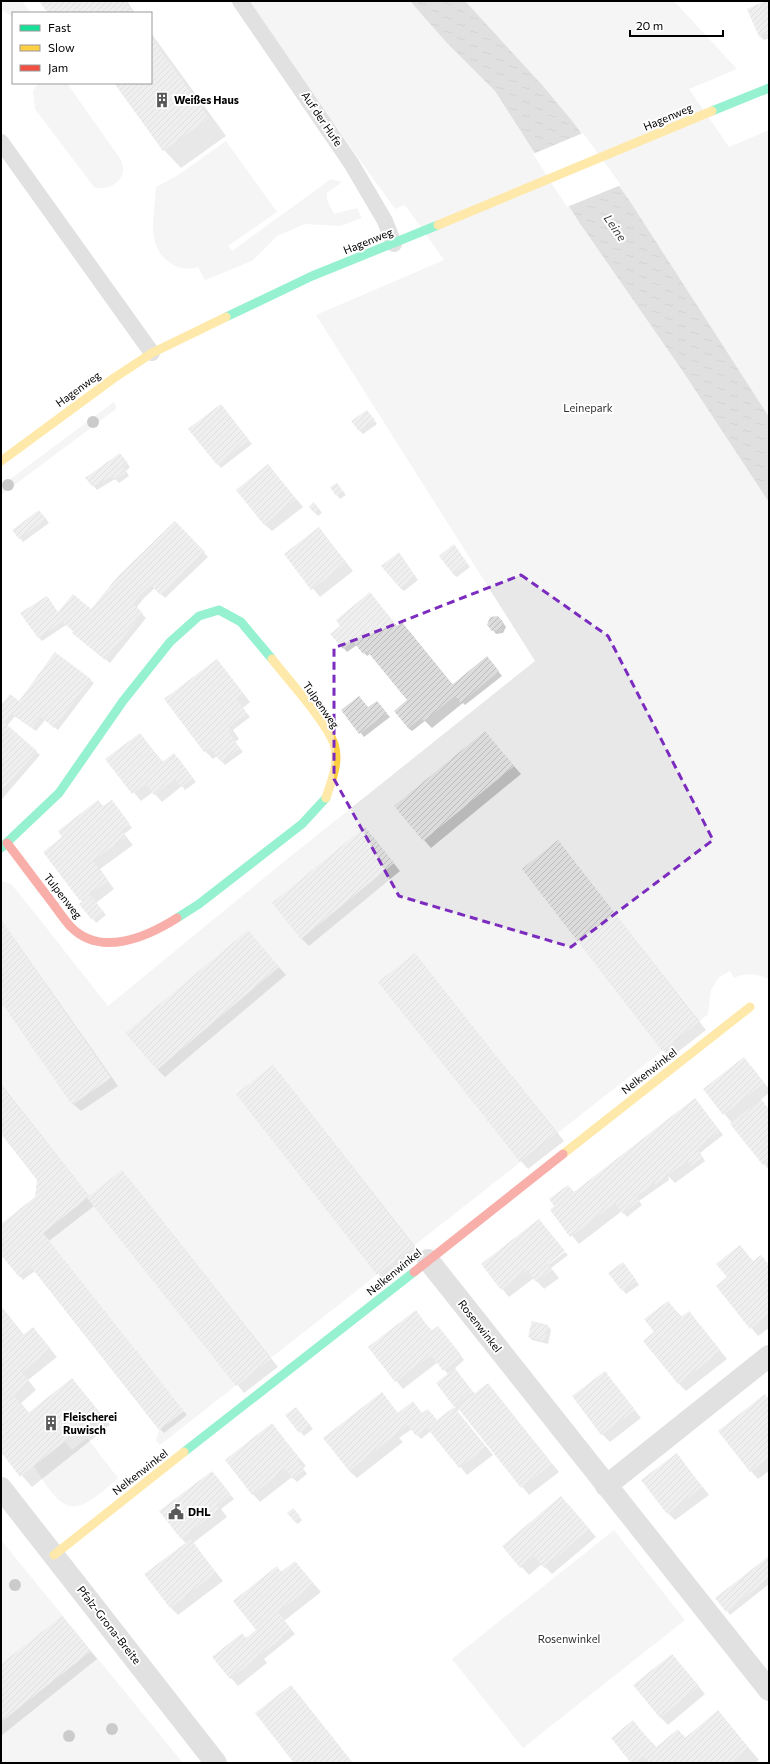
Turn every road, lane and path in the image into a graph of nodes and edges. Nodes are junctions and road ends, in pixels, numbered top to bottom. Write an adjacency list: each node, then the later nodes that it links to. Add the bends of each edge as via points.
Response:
1 (240, 1): 4 (lane, Auf der Hufe, via 351,162 385,221)
2 (769, 88): 4 (street, Hagenweg)
3 (1, 142): 5 (lane)
4 (400, 241): 5 (street, Hagenweg, via 261,299)
5 (152, 353): 6 (street, Hagenweg)
6 (1, 461)
7 (4, 846): 7 (street, Tulpenweg, via 59,794 123,701 170,642 199,616 219,610 241,622 321,722 334,745 335,770 325,800 302,824 199,904 164,926 135,939 109,943 88,938 71,927)
8 (750, 1007): 9 (street, Nelkenwinkel)
9 (428, 1260): 11 (street, Rosenwinkel); 13 (street, Nelkenwinkel)
10 (769, 1356): 11 (street)
11 (606, 1486): 14 (street, Rosenwinkel)
12 (1, 1488): 13 (street, Pfalz-Grona-Breite)
13 (54, 1555): 15 (street, Pfalz-Grona-Breite)
14 (769, 1690)
15 (216, 1763)

